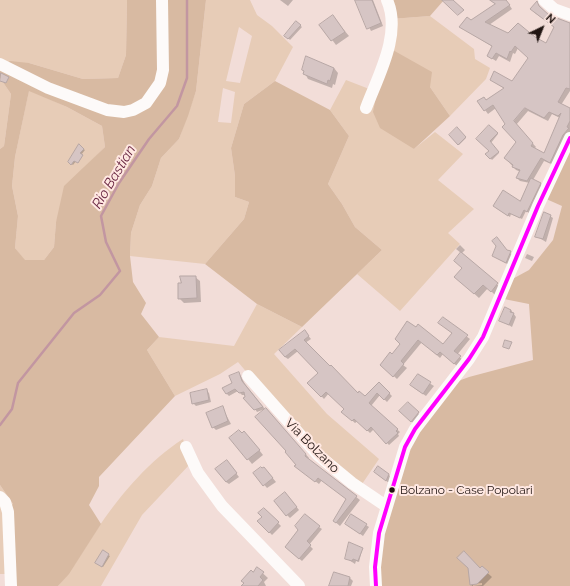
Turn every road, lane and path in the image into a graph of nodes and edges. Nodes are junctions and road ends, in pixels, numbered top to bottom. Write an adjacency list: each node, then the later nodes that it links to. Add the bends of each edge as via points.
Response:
1 (162, 0): 5 (street, via 163,70 160,83 149,100 133,110 107,110 48,88)
2 (388, 0): 6 (street, via 393,17 393,32)
3 (544, 0): 4 (street, via 554,9)
4 (570, 15)
5 (0, 64)
6 (366, 108)
7 (570, 138): 11 (street, via 538,206 483,337 410,438)
8 (248, 376): 11 (street, Via Bolzano, via 318,455)
9 (186, 448): 13 (street, via 198,473 222,506)
10 (0, 497): 12 (street, via 5,502 8,512)
11 (386, 506): 14 (street, via 376,554)
12 (11, 586)
13 (299, 586)
14 (376, 586)

